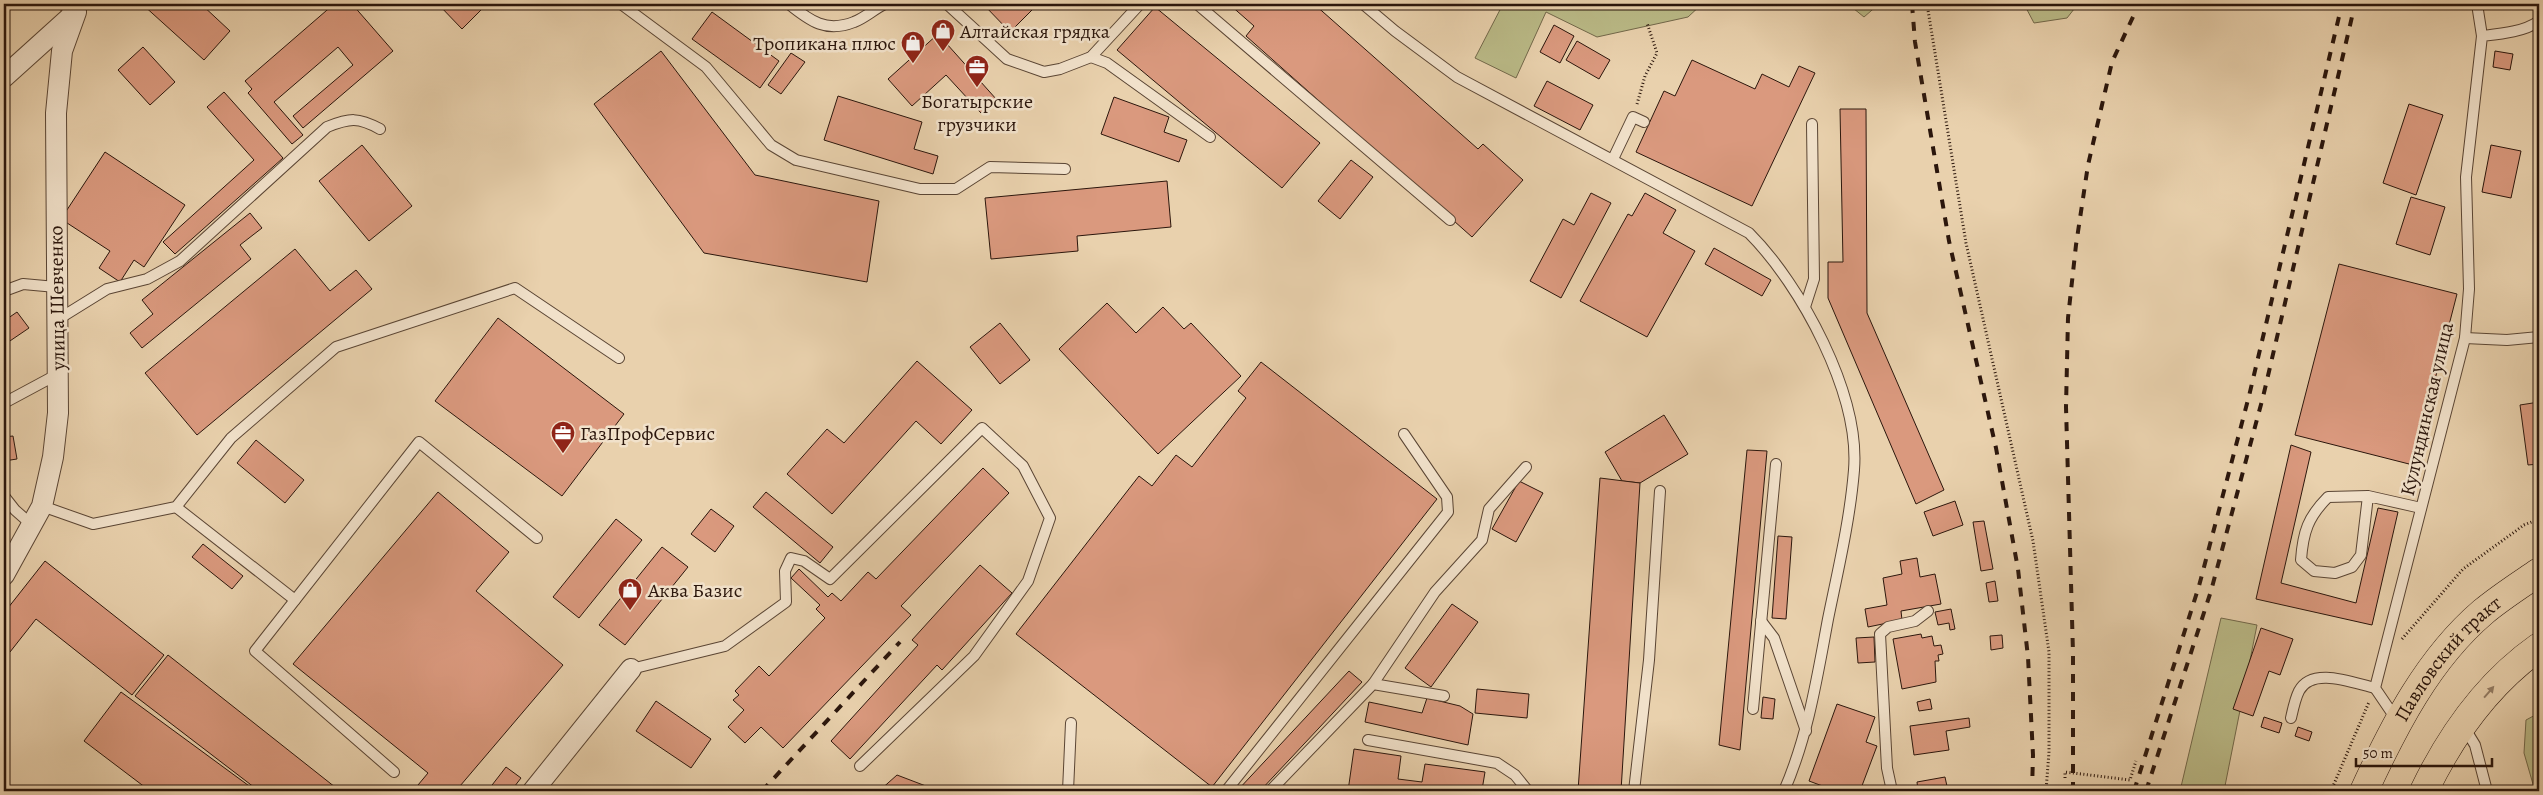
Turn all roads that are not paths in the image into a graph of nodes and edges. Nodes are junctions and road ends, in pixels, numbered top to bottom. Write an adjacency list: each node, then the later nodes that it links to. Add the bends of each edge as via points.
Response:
1 (621, 4): 19 (lane, via 706,67 771,145 796,160 920,189 956,190 990,167)
2 (789, 4): 3 (lane, via 811,22 833,27 855,22)
3 (885, 4)
4 (947, 4): 12 (lane, via 1007,60 1044,72)
5 (1140, 4): 12 (lane)
6 (1197, 4): 20 (lane)
7 (1363, 4): 18 (lane, via 1458,78)
8 (2477, 4): 11 (lane, Кулундинская улица)
9 (73, 6): 13 (street); 21 (street, улица Шевченко, via 62,51 56,113)
10 (2539, 21): 11 (lane, via 2534,25)
11 (2482, 36): 26 (lane, Кулундинская улица, via 2466,177 2469,289)
12 (1091, 57): 17 (lane, via 1107,63)
13 (4, 76)
14 (1644, 122): 18 (lane, via 1633,117)
15 (1812, 124): 23 (lane, via 1814,279)
16 (380, 129): 24 (lane, via 365,121 348,119 327,127 180,261 147,279 107,289)
17 (1210, 137)
18 (1613, 159): 23 (lane, via 1749,233 1770,254)
19 (1065, 169)
20 (1450, 220)
21 (56, 286): 22 (lane, via 23,284); 24 (street, улица Шевченко)
22 (5, 289)
23 (1805, 307): 56 (lane, via 1836,372 1849,416 1854,468 1844,537)
24 (56, 321): 28 (street, улица Шевченко)
25 (2539, 337): 26 (lane, via 2507,340)
26 (2465, 338): 38 (lane, Кулундинская улица)
27 (619, 358): 37 (lane, via 515,288 336,347 231,438)
28 (58, 374): 29 (lane); 36 (street, улица Шевченко, via 54,448)
29 (4, 403)
30 (1404, 434): 62 (lane, via 1447,497 1448,512)
31 (1776, 464): 45 (lane)
32 (1526, 467): 48 (lane, via 1489,509 1482,540 1435,592)
33 (1660, 491): 65 (lane, via 1650,660)
34 (4, 496): 39 (lane)
35 (2368, 496): 35 (lane, via 2328,497 2312,514 2302,541 2301,560 2314,571 2335,573 2352,567 2361,555); 38 (lane)
36 (42, 506): 37 (lane, via 93,524); 39 (street, улица Шевченко)
37 (176, 507): 43 (lane)
38 (2422, 508): 49 (lane, Кулундинская улица)
39 (32, 525): 42 (street, улица Шевченко)
40 (538, 538): 43 (lane, via 419,442)
41 (2539, 572): 53 (main road, Павловский тракт, via 2482,612 2430,670)
42 (4, 575)
43 (295, 600): 59 (lane, via 255,652)
44 (1928, 611): 67 (lane, via 1915,621 1888,627 1880,634)
45 (1761, 621): 51 (lane); 56 (lane, via 1774,638)
46 (2539, 647): 55 (main road, one-way to 46, via 2503,676)
47 (631, 669): 58 (lane, via 724,646 786,602 785,572 791,558 804,561 830,579 982,428 1023,466 1050,518 1028,581 974,656); 60 (street)
48 (1373, 684): 50 (lane); 63 (lane)
49 (2374, 688): 52 (lane, via 2323,677 2308,680 2299,691); 53 (lane)
50 (1444, 696)
51 (1753, 709)
52 (2291, 718)
53 (2398, 722): 68 (main road, Павловский тракт)
54 (1071, 723): 61 (lane)
55 (2463, 725): 69 (main road); 70 (lane, via 2475,745)
56 (1806, 732): 66 (lane)
57 (1368, 740): 64 (lane, via 1497,764 1515,775)
58 (860, 766)
59 (394, 772)
60 (533, 791)
61 (1068, 791)
62 (1226, 791)
63 (1270, 791)
64 (1528, 791)
65 (1634, 791)
66 (1784, 791)
67 (1892, 791)
68 (2364, 791)
69 (2424, 791)
70 (2487, 791)

